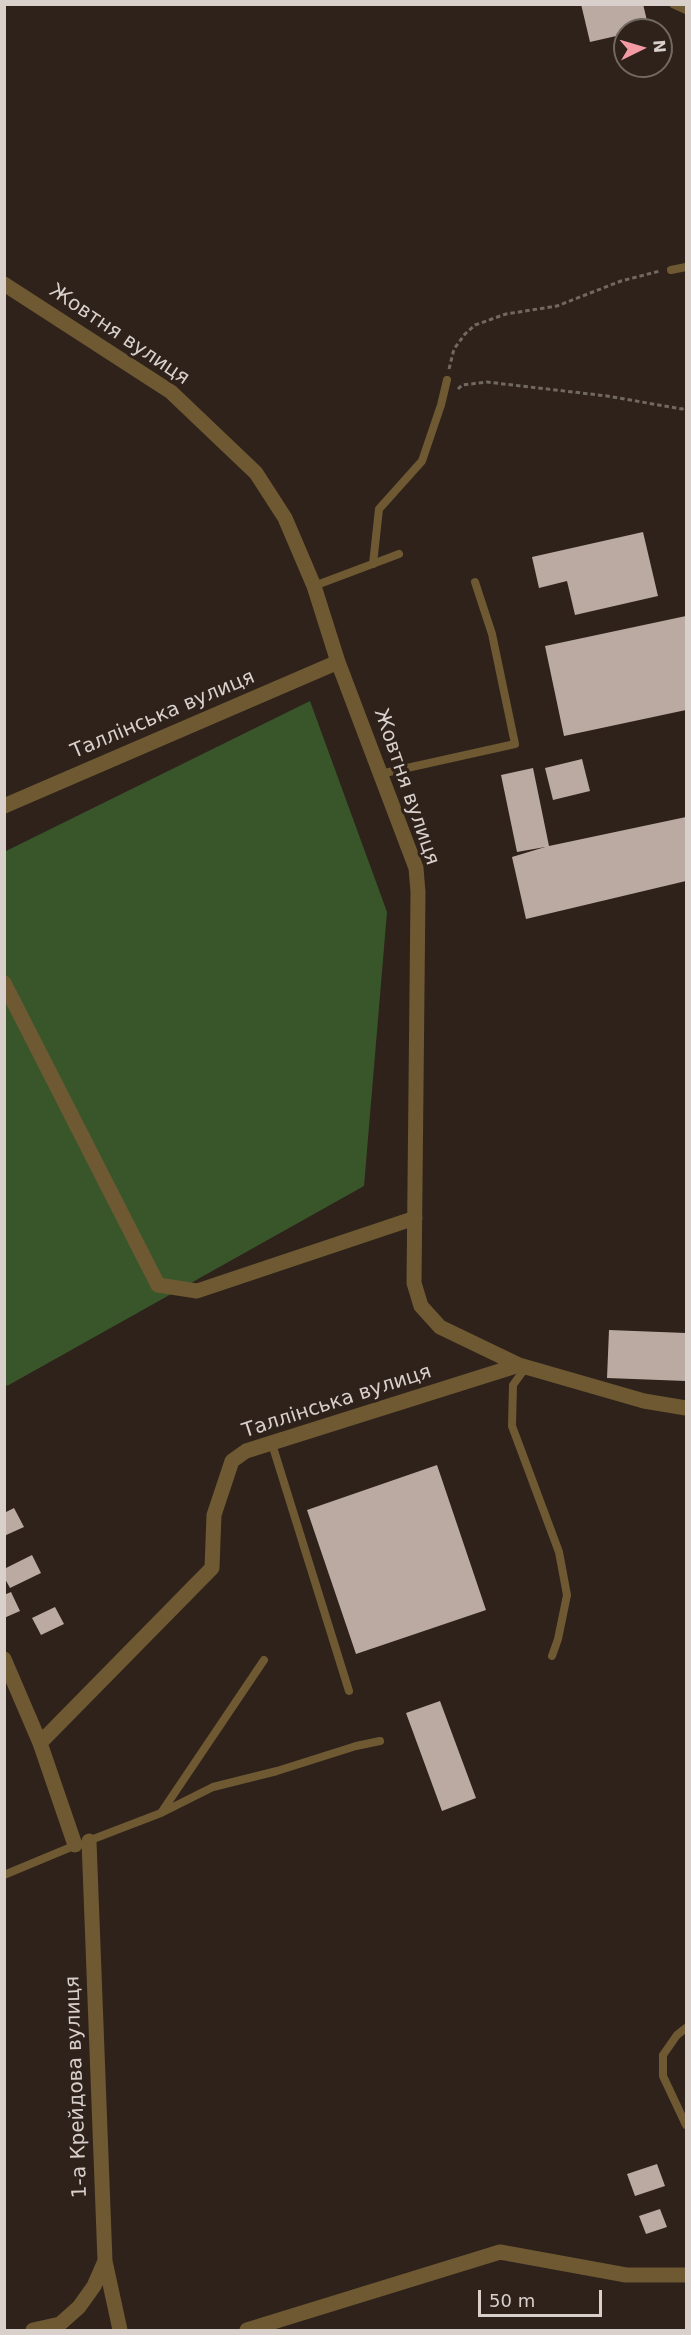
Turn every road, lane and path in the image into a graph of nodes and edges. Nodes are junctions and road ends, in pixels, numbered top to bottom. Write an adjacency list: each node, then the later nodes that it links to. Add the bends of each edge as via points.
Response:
1 (673, 4): 2 (lane)
2 (687, 10)
3 (687, 267): 4 (lane)
4 (670, 270): 6 (path, via 621,281 557,306 506,314 475,325 454,349)
5 (4, 284): 12 (street, Жовтня вулиця, via 171,392 256,473 285,518)
6 (447, 380): 7 (lane)
7 (441, 405): 8 (path, via 462,385 487,382); 10 (lane, via 422,460 379,509)
8 (687, 407)
9 (399, 554): 10 (lane)
10 (373, 564): 12 (lane)
11 (475, 582): 14 (lane, via 492,634 515,744)
12 (314, 586): 13 (street, Жовтня вулиця)
13 (338, 662): 14 (street, Жовтня вулиця); 15 (street, Таллінська вулиця)
14 (380, 774): 17 (street, Жовтня вулиця, via 416,868 418,892)
15 (4, 806)
16 (4, 983): 17 (street, via 158,1285 197,1291)
17 (415, 1218): 18 (street, Жовтня вулиця, via 414,1283 421,1306 440,1327)
18 (523, 1366): 19 (street, Жовтня вулиця, via 644,1401); 20 (street, Таллінська вулиця); 21 (lane, via 513,1385 512,1426 559,1552 567,1595)
19 (687, 1408)
20 (272, 1443): 24 (lane); 26 (street, Таллінська вулиця, via 246,1451 232,1461 214,1515 212,1568)
21 (552, 1656)
22 (4, 1659): 26 (street)
23 (264, 1660): 27 (lane)
24 (349, 1692)
25 (380, 1742): 27 (lane, via 213,1787)
26 (40, 1743): 28 (street)
27 (161, 1813): 28 (lane)
28 (82, 1843): 29 (lane); 32 (street, 1-а Крейдова вулиця)
29 (4, 1875)
30 (687, 2028): 31 (lane, via 663,2055 663,2076)
31 (687, 2126)
32 (105, 2261): 34 (street, via 79,2307 60,2324); 35 (street, 1-а Крейдова вулиця)
33 (687, 2274): 36 (street, via 626,2275 500,2252)
34 (33, 2331)
35 (120, 2331)
36 (247, 2331)

